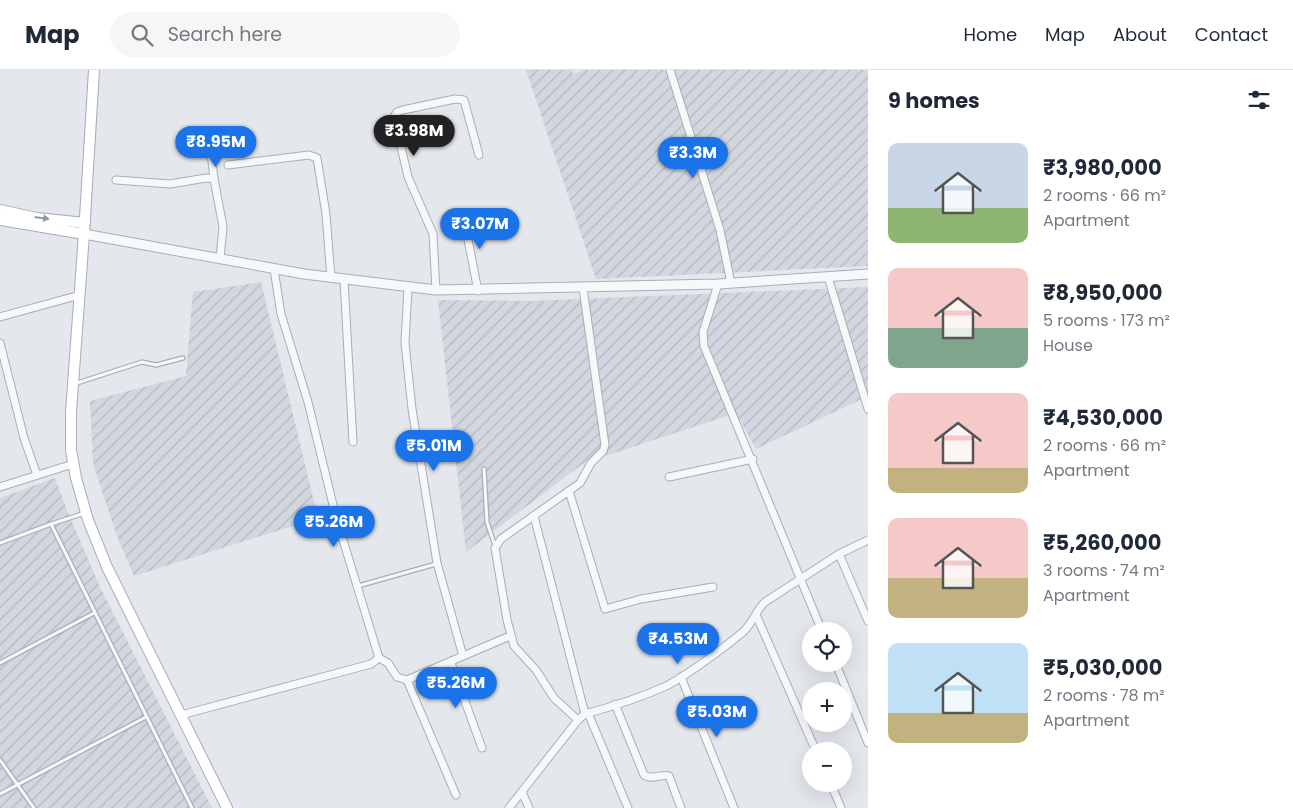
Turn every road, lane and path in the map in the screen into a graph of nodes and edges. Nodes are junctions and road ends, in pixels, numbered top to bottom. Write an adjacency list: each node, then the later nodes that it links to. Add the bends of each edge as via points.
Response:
1 (94, 70): 11 (main road)
2 (670, 70): 19 (street, via 720,230)
3 (205, 139): 6 (street)
4 (479, 155): 23 (street, via 464,100 403,110 394,117 408,177 433,234)
5 (228, 165): 17 (street, via 309,155 317,158)
6 (214, 179): 7 (street, via 170,184); 13 (street, via 223,227)
7 (116, 180)
8 (0, 210): 11 (main road, one-way to 11)
9 (463, 214): 24 (street)
10 (0, 220): 12 (main road)
11 (85, 223): 12 (main road)
12 (84, 234): 13 (street); 25 (main road)
13 (220, 259): 14 (street)
14 (274, 269): 17 (street); 48 (street, via 282,314)
15 (868, 274): 16 (street)
16 (828, 277): 19 (street); 30 (street)
17 (331, 278): 18 (street)
18 (344, 280): 21 (street); 31 (street)
19 (731, 283): 20 (street)
20 (718, 284): 22 (street); 32 (street, via 703,332 704,346)
21 (408, 288): 23 (street); 46 (street, via 405,343 412,409)
22 (583, 288): 24 (street); 38 (street, via 605,444 584,479)
23 (436, 290): 24 (street)
24 (478, 291)
25 (80, 295): 26 (street); 29 (main road)
26 (0, 317)
27 (0, 343): 35 (street, via 24,438)
28 (183, 358): 29 (lane, via 156,365 142,362)
29 (74, 385): 33 (main road)
30 (868, 409)
31 (353, 442)
32 (753, 459): 36 (street); 47 (street)
33 (73, 464): 35 (street); 39 (main road)
34 (484, 469): 44 (lane, via 487,522)
35 (37, 475): 37 (street)
36 (669, 477)
37 (0, 487)
38 (569, 490): 40 (street); 49 (street, via 605,609 641,599)
39 (86, 513): 41 (lane); 64 (main road, via 108,567)
40 (534, 516): 44 (street); 63 (street)
41 (50, 524): 43 (lane); 50 (lane)
42 (868, 540): 45 (street)
43 (0, 543)
44 (496, 546): 54 (street)
45 (839, 554): 47 (street); 52 (street)
46 (438, 563): 48 (lane); 55 (street)
47 (800, 578): 51 (street, via 760,606); 53 (street)
48 (357, 586): 56 (street)
49 (712, 587)
50 (94, 613): 57 (lane); 65 (lane)
51 (756, 617): 60 (street, via 743,632); 67 (street)
52 (868, 621)
53 (818, 622)
54 (510, 636): 55 (street); 66 (street, via 514,646 536,670 554,698)
55 (463, 656): 58 (street)
56 (379, 658): 61 (street, via 388,663 397,677); 64 (street, via 371,664)
57 (0, 663)
58 (451, 663): 61 (street); 69 (street)
59 (839, 672): 68 (street)
60 (681, 677): 62 (street); 83 (street)
61 (407, 680): 75 (street)
62 (615, 704): 63 (street); 82 (street, via 644,775 650,778 669,776)
63 (587, 714): 66 (street); 81 (street)
64 (181, 716): 78 (main road)
65 (146, 717): 71 (lane); 77 (lane)
66 (578, 720): 72 (street)
67 (812, 742)
68 (868, 743)
69 (482, 748)
70 (0, 760): 71 (lane)
71 (17, 785): 74 (lane); 76 (lane)
72 (522, 792): 79 (street); 80 (street)
73 (834, 792): 84 (street)
74 (0, 794)
75 (456, 795)
76 (34, 808)
77 (192, 808)
78 (227, 808)
79 (509, 808)
80 (529, 808)
81 (628, 808)
82 (682, 808)
83 (734, 808)
84 (841, 808)

